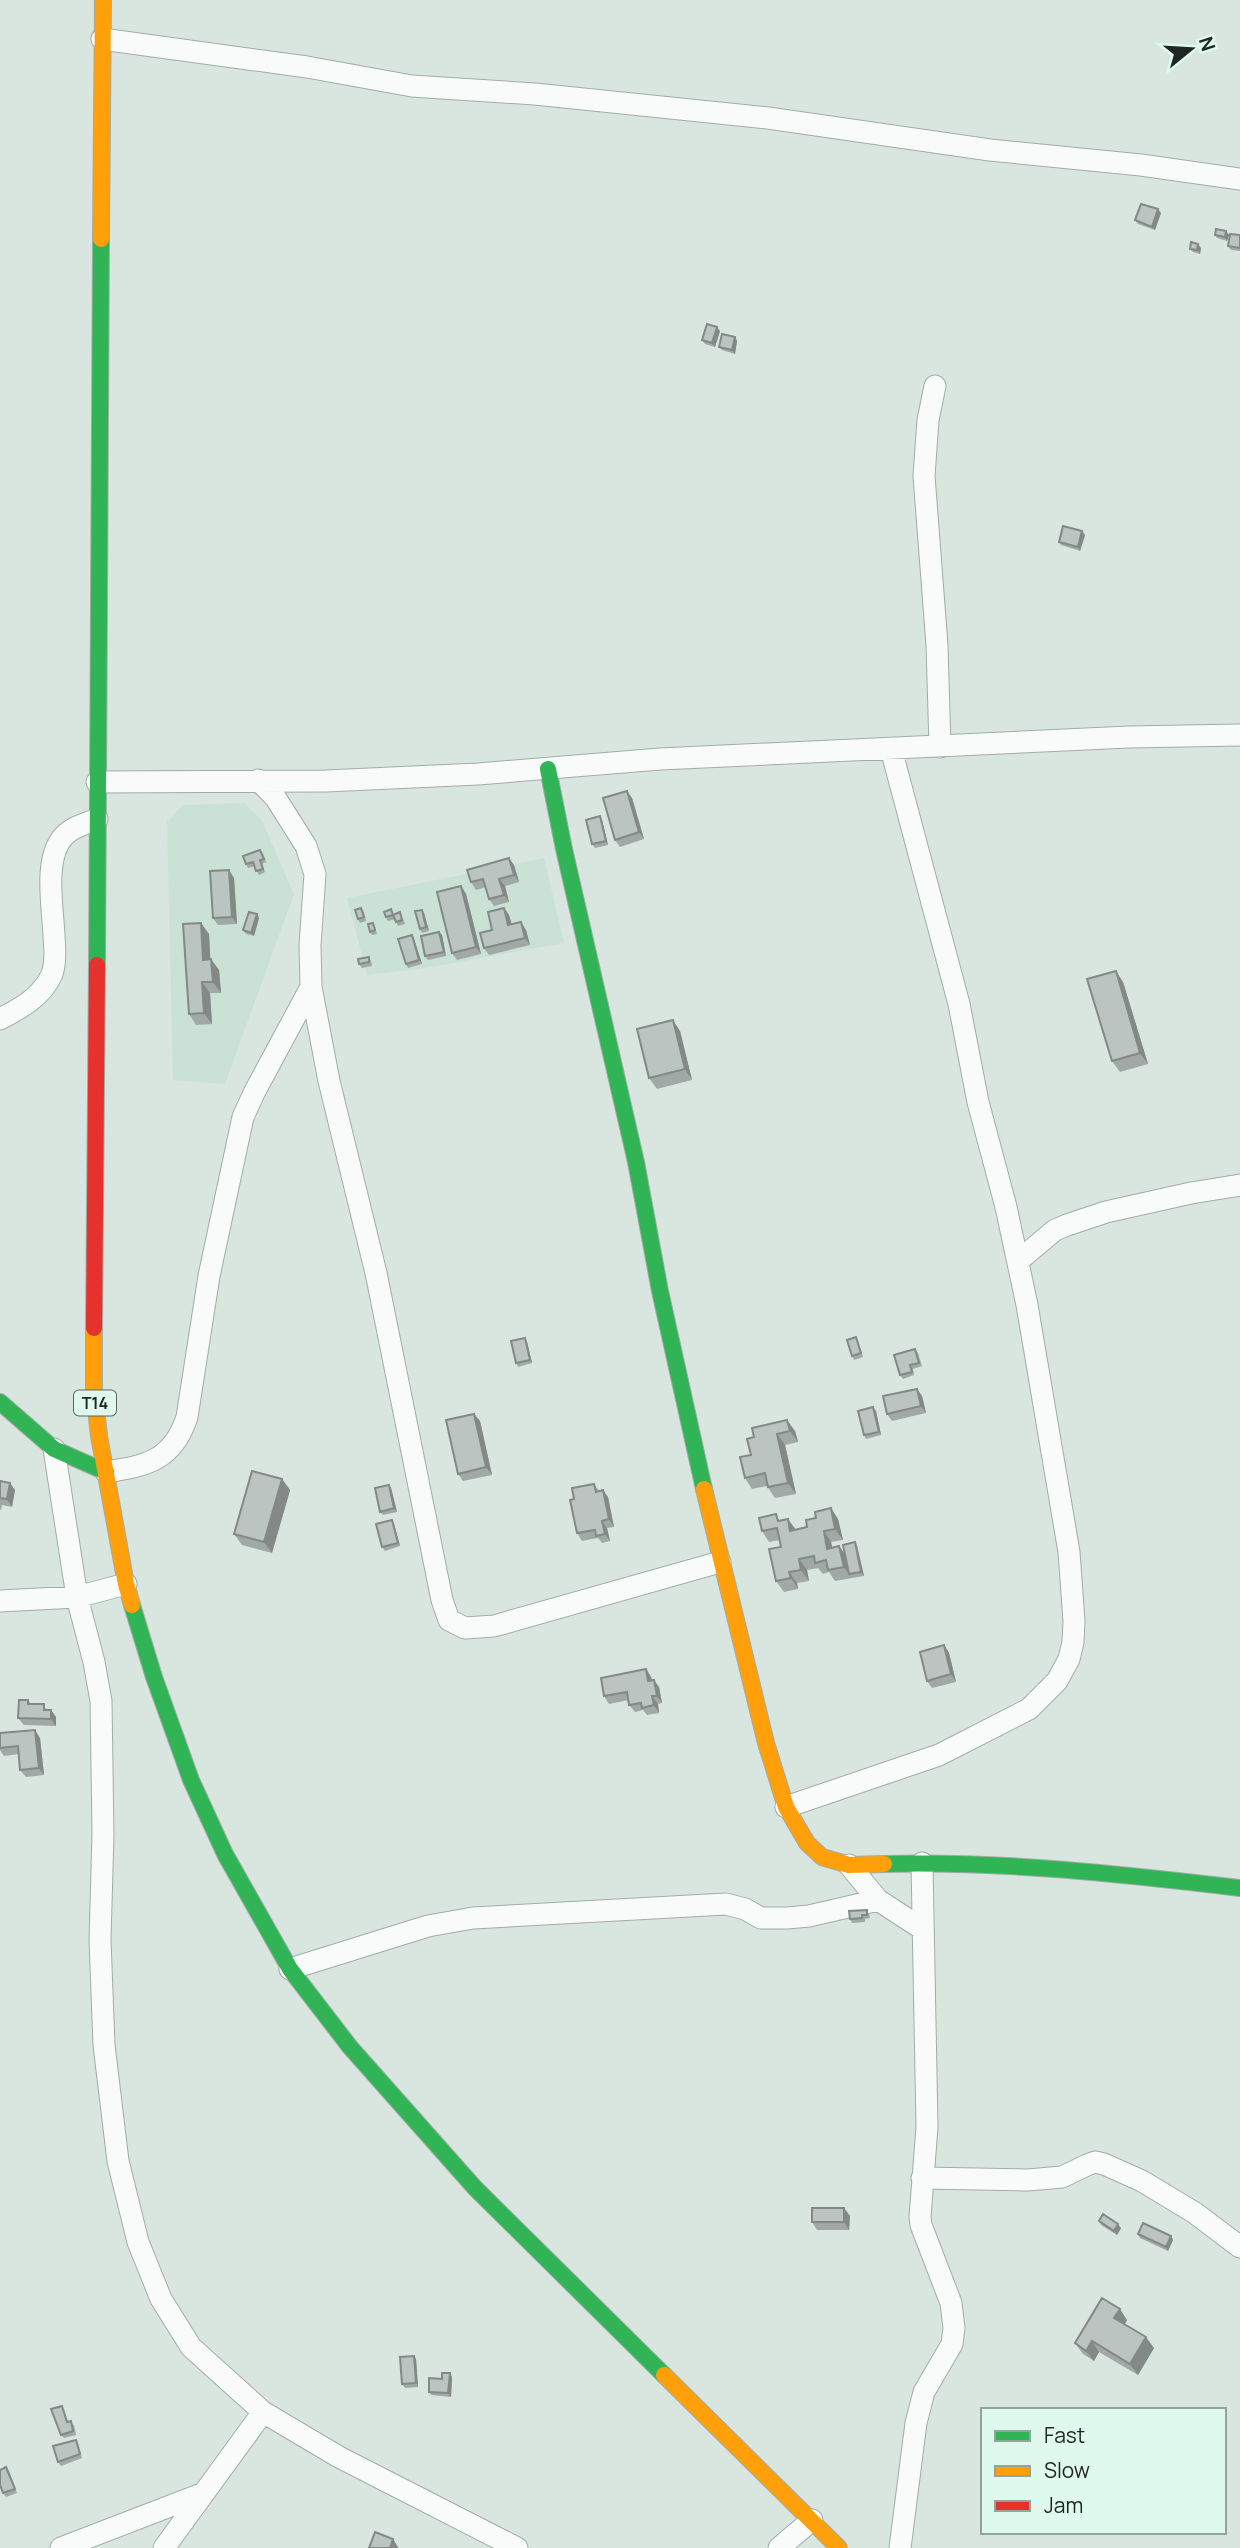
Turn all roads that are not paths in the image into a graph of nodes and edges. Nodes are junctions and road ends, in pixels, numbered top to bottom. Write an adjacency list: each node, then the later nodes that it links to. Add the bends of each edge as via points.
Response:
1 (103, 0): 2 (main road, T14)
2 (102, 39): 3 (street, via 412,86 768,118); 10 (main road, T14)
3 (1240, 179)
4 (935, 386): 6 (street, via 924,476)
5 (1240, 735): 6 (street)
6 (940, 747): 7 (street)
7 (891, 749): 8 (street); 15 (street, via 959,1004)
8 (548, 769): 9 (street, via 326,781); 19 (main road)
9 (258, 780): 10 (street); 12 (street, via 275,797 311,857 315,874)
10 (97, 782): 11 (main road, T14)
11 (97, 819): 13 (street, via 71,831 55,848 51,865 53,971 33,999); 18 (main road, T14, via 94,1390)
12 (311, 988): 18 (street, via 243,1117 181,1436 153,1461); 19 (street, via 449,1620 465,1628 494,1626)
13 (0, 1018)
14 (1240, 1185): 15 (street, via 1118,1209 1067,1225)
15 (1018, 1261): 23 (street, via 1069,1552 1074,1620 1064,1671 1029,1709 965,1743)
16 (0, 1402): 17 (main road)
17 (54, 1449): 18 (main road); 21 (street)
18 (106, 1472): 20 (main road, T14)
19 (720, 1562): 23 (main road, via 765,1744)
20 (126, 1584): 21 (street); 29 (main road, T14, via 191,1780 225,1854)
21 (77, 1597): 22 (street); 32 (street, via 101,1701 103,2032 118,2161 138,2242 161,2299 191,2347)
22 (0, 1601)
23 (786, 1807): 25 (main road, via 807,1843 822,1857)
24 (922, 1863): 25 (main road); 26 (main road, via 1078,1869); 28 (street)
25 (849, 1865): 27 (street)
26 (1240, 1888)
27 (878, 1900): 28 (street); 29 (street, via 787,1918 761,1918 726,1904 472,1919 428,1926)
28 (921, 1928): 30 (street, via 927,2127)
29 (290, 1969): 34 (main road, T14, via 350,2047 475,2189)
30 (922, 2178): 31 (street, via 1062,2177 1096,2162 1142,2181); 40 (street, via 921,2225 951,2303 954,2328 952,2344 923,2392)
31 (1240, 2247)
32 (263, 2412): 33 (street); 37 (street, via 339,2458)
33 (204, 2493): 35 (street); 36 (street)
34 (812, 2520): 38 (street); 39 (main road, T14)
35 (61, 2548)
36 (164, 2548)
37 (517, 2548)
38 (779, 2548)
39 (839, 2548)
40 (900, 2548)

